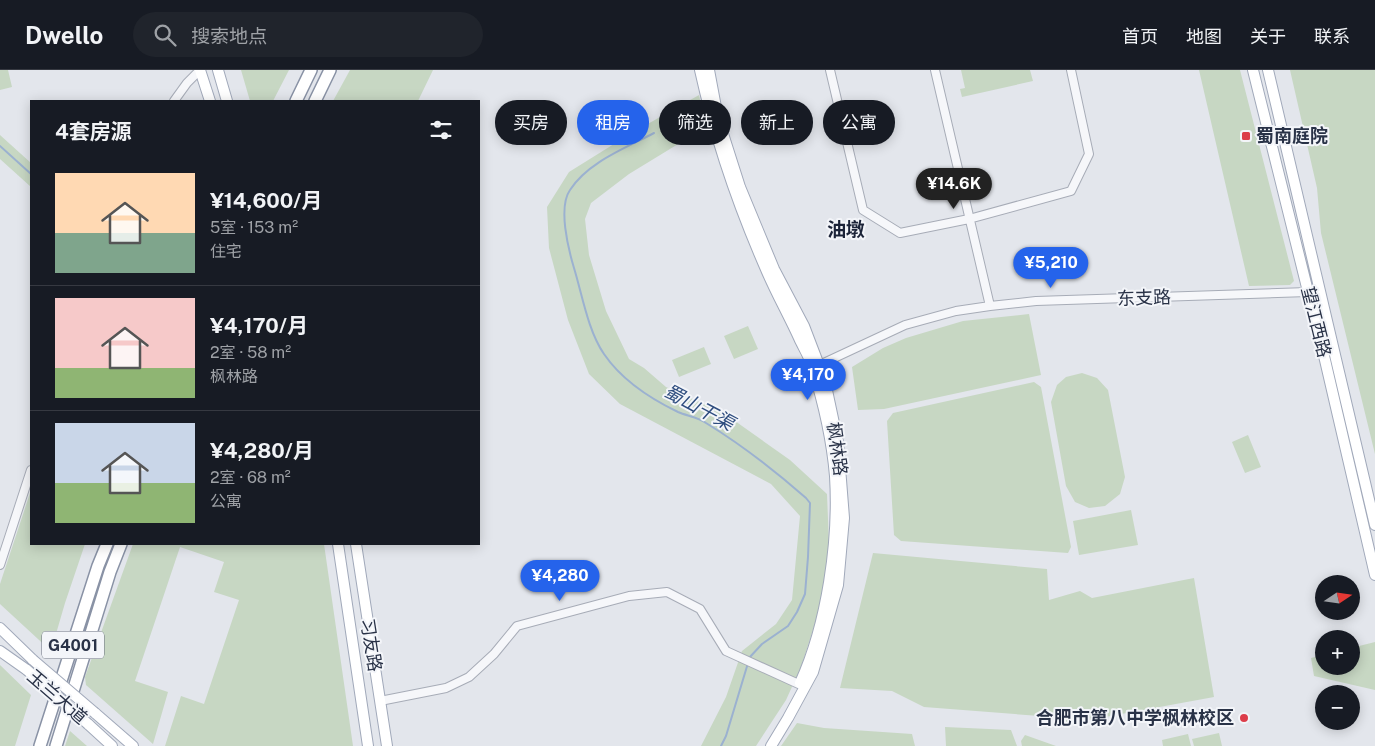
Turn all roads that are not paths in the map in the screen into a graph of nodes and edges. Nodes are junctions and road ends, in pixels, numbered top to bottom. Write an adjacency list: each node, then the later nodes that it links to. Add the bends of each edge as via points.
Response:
1 (200, 70): 12 (street); 13 (main road)
2 (218, 70): 14 (main road)
3 (311, 70): 15 (highway)
4 (330, 70): 16 (highway)
5 (700, 70): 20 (main road, 枫林路, via 717,139 740,208)
6 (709, 70): 20 (main road, 枫林路, via 718,118 740,187 774,269 804,326)
7 (830, 70): 17 (street, via 863,210 900,234)
8 (935, 70): 17 (street)
9 (1071, 70): 17 (street, via 1089,154 1071,192)
10 (1253, 70): 18 (main road, 望江西路)
11 (1268, 70): 22 (main road, 望江西路)
12 (175, 100)
13 (210, 100)
14 (227, 100)
15 (296, 100)
16 (315, 100)
17 (969, 218): 19 (street)
18 (1308, 292): 19 (street, 东支路, via 1036,301); 28 (main road, 望江西路)
19 (990, 306): 20 (street, 东支路, via 956,311 905,325)
20 (816, 367): 31 (main road, 枫林路, via 834,476 835,528 826,603)
21 (30, 473): 27 (street)
22 (1375, 525)
23 (107, 545): 33 (highway, G4001)
24 (121, 545): 34 (highway, G4001)
25 (338, 545): 37 (main road, 习友路)
26 (356, 545): 32 (main road, 习友路)
27 (0, 565)
28 (1375, 575)
29 (0, 628): 36 (main road, 玉兰大道, bridge)
30 (0, 651): 35 (main road, 玉兰大道, bridge, via 27,670)
31 (802, 686): 32 (street, via 726,651 700,609 667,592 629,596 517,626 469,677 446,688); 39 (main road, 枫林路); 40 (main road, 枫林路)
32 (380, 701): 38 (main road, 习友路)
33 (40, 746)
34 (56, 746)
35 (112, 746)
36 (133, 746)
37 (368, 746)
38 (387, 746)
39 (763, 746)
40 (771, 746)

